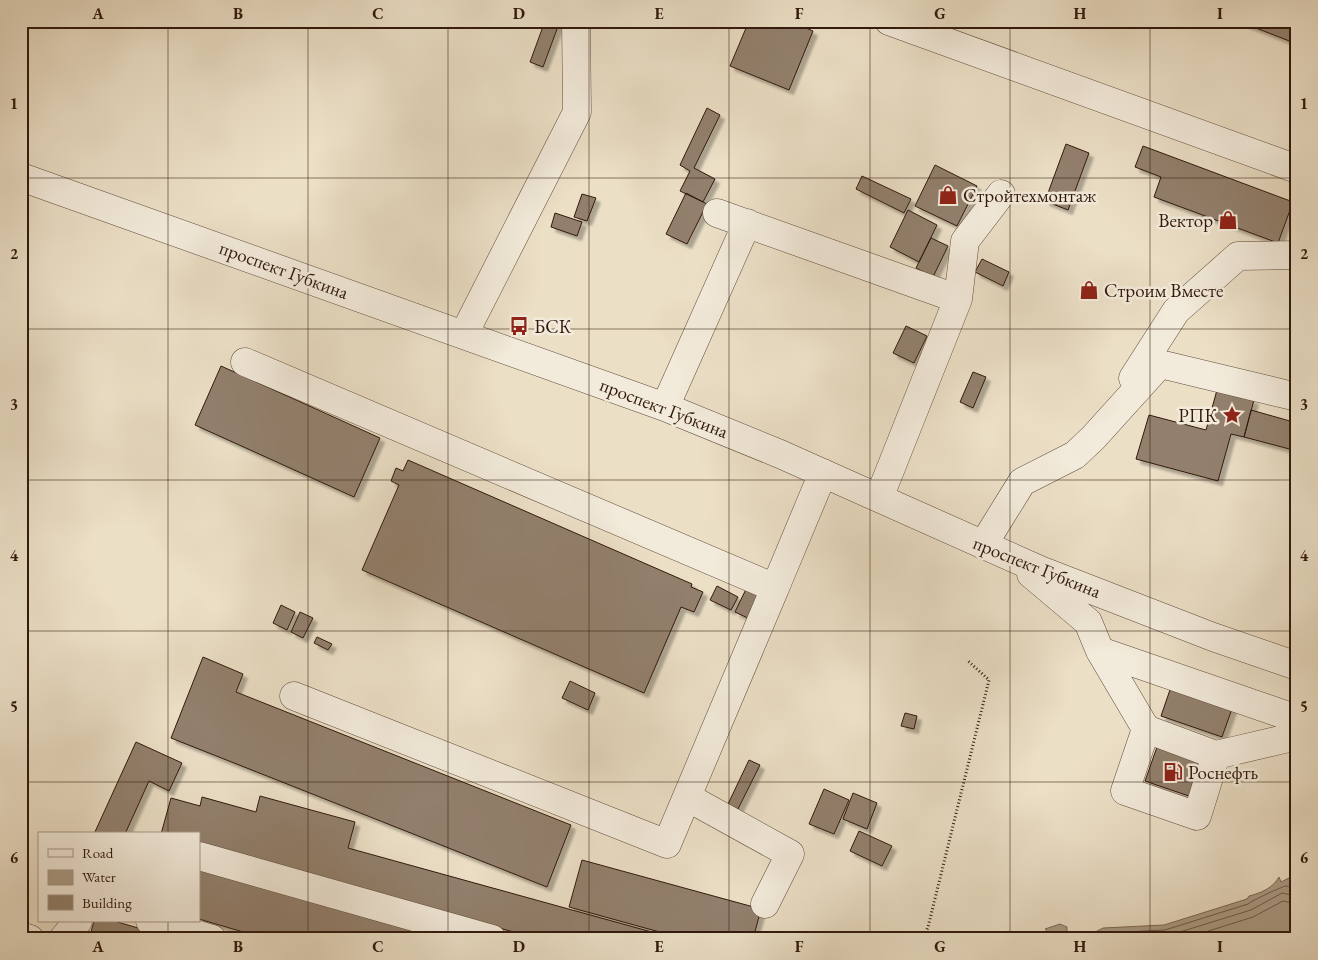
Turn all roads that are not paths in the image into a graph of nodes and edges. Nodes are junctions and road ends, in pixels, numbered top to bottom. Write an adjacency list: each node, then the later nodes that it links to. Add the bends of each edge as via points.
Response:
1 (576, 21): 10 (street, via 577,112)
2 (889, 21): 3 (street)
3 (1297, 170)
4 (21, 177): 10 (street, проспект Губкина)
5 (1001, 194): 9 (street, via 964,241)
6 (717, 213): 7 (street)
7 (747, 224): 9 (street); 13 (street)
8 (1297, 255): 14 (street, via 1238,256 1176,311)
9 (958, 299): 16 (street)
10 (464, 334): 13 (street, проспект Губкина)
11 (245, 362): 19 (street)
12 (1297, 397): 14 (street, via 1160,364)
13 (666, 407): 15 (street, проспект Губкина)
14 (1093, 438): 17 (street, via 1075,455 1022,482)
15 (823, 473): 16 (street, проспект Губкина); 19 (street)
16 (879, 498): 17 (street, проспект Губкина)
17 (983, 545): 18 (street, проспект Губкина)
18 (1013, 558): 20 (street, via 1088,622); 21 (street, проспект Губкина, via 1213,637)
19 (775, 588): 27 (street)
20 (1100, 651): 23 (street); 24 (street)
21 (1297, 666)
22 (294, 696): 27 (street, via 667,844)
23 (1297, 719)
24 (1146, 729): 26 (street); 26 (street, via 1125,791 1197,816)
25 (1297, 736): 26 (street)
26 (1216, 755)
27 (687, 797): 29 (street, via 790,854)
28 (200, 856): 36 (street)
29 (765, 904)
30 (77, 922): 34 (street)
31 (153, 922): 35 (street)
32 (21, 936): 33 (street)
33 (30, 939)
34 (63, 939)
35 (212, 939)
36 (492, 939)

